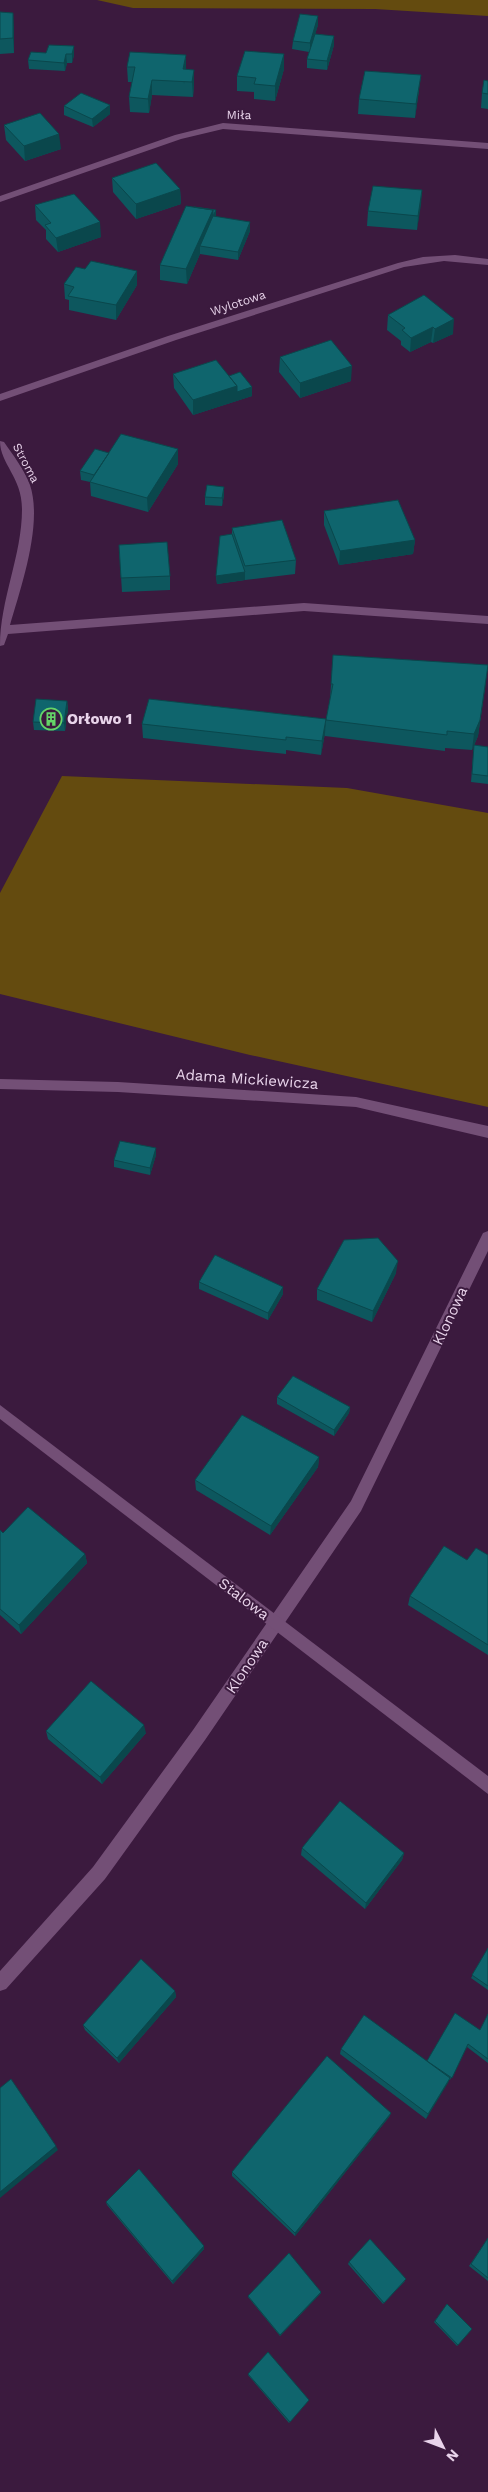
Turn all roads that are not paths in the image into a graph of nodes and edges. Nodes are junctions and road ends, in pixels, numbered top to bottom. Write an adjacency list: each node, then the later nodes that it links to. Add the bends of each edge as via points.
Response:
1 (488, 146): 2 (street, Miła, via 223,126 178,137)
2 (0, 199)
3 (488, 262): 4 (street, Wylotowa, via 456,257 430,258 402,265 172,338)
4 (0, 398)
5 (0, 444): 7 (street, Stroma, via 26,489 28,510 17,582)
6 (488, 620): 7 (street, via 304,607)
7 (3, 630): 8 (street, Stroma)
8 (0, 642)
9 (0, 1084): 10 (street, Adama Mickiewicza, via 118,1087 356,1102)
10 (488, 1132)
11 (488, 1237): 13 (street, Klonowa, via 356,1506)
12 (0, 1411): 13 (street, Stalowa)
13 (276, 1623): 14 (street, Stalowa); 15 (street, Klonowa, via 199,1736 98,1873)
14 (488, 1786)
15 (0, 1983)

